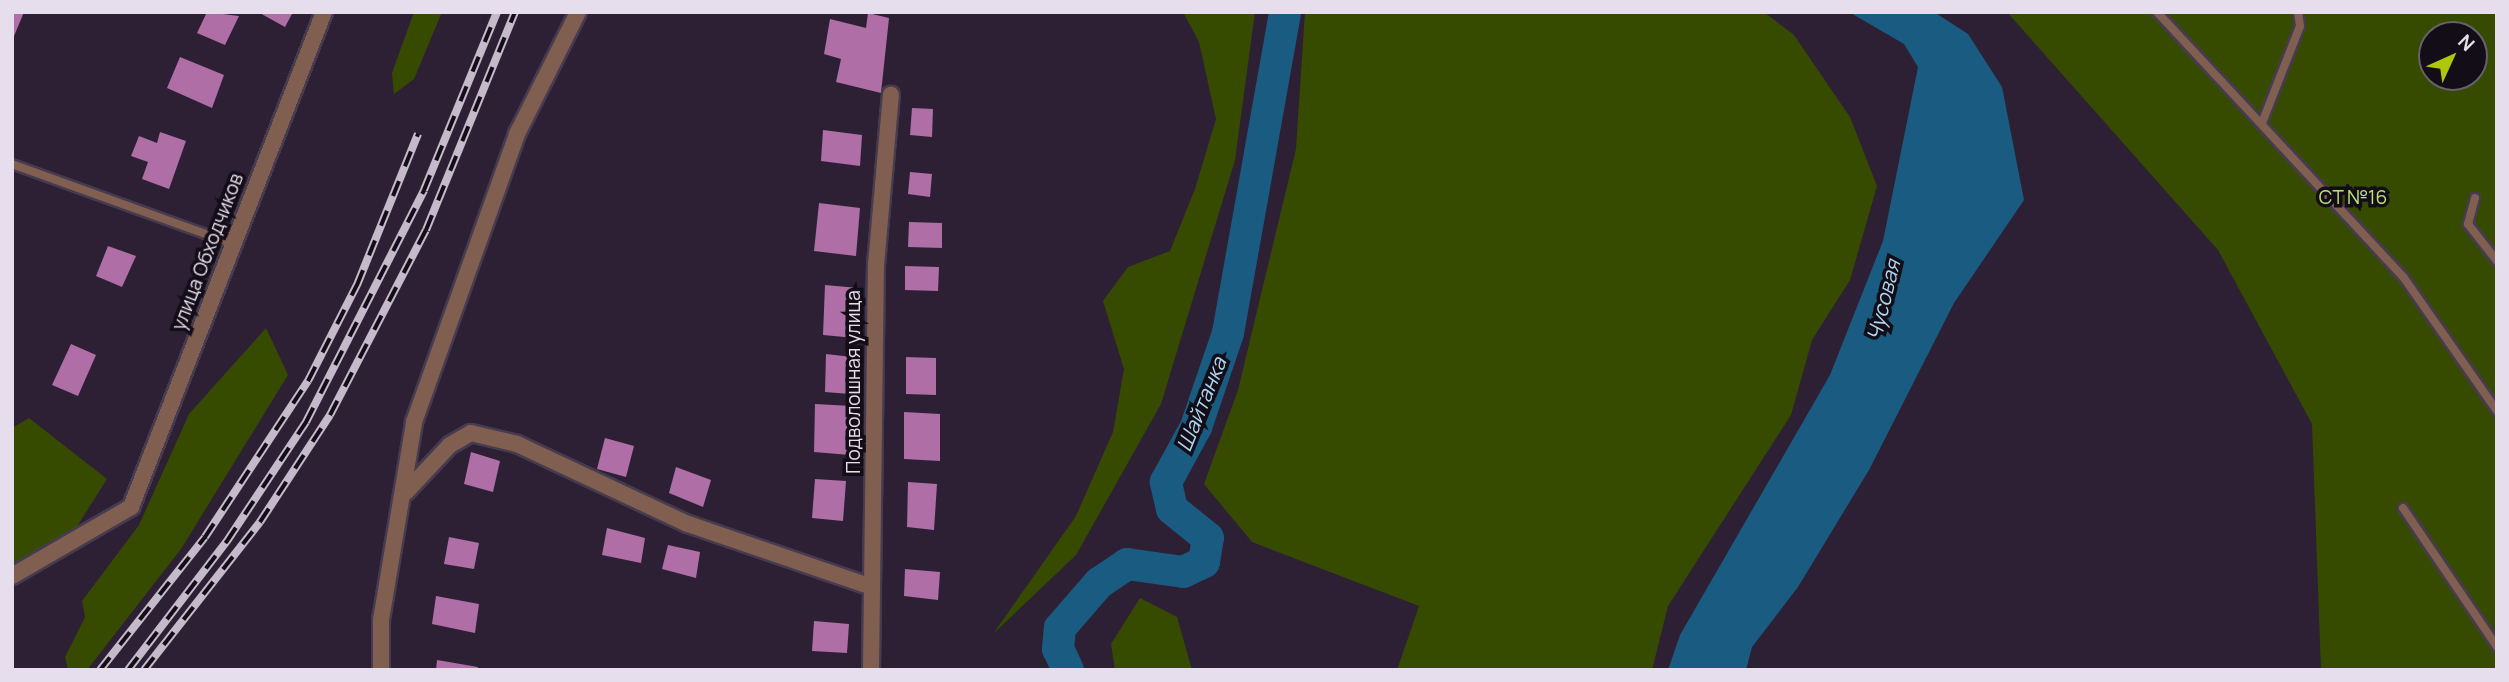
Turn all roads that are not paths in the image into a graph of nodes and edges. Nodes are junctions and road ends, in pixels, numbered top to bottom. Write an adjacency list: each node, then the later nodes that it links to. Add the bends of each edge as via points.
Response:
1 (324, 12): 9 (street, улица Обходчиков)
2 (578, 12): 12 (street, via 517,134 414,422)
3 (2157, 12): 6 (lane)
4 (2298, 12): 6 (lane, via 2300,26)
5 (891, 95): 15 (street, Подволошная улица, via 876,265)
6 (2262, 123): 11 (lane, via 2404,278)
7 (12, 164): 9 (lane)
8 (2475, 198): 10 (lane, via 2468,224)
9 (233, 244): 14 (street, улица Обходчиков, via 131,507)
10 (2497, 261)
11 (2497, 411)
12 (406, 492): 15 (street, via 450,445 471,433 517,444 688,524); 17 (street, via 381,620)
13 (2403, 509): 16 (lane)
14 (12, 576)
15 (869, 586): 18 (street, Подволошная улица)
16 (2497, 647)
17 (381, 670)
18 (871, 670)

